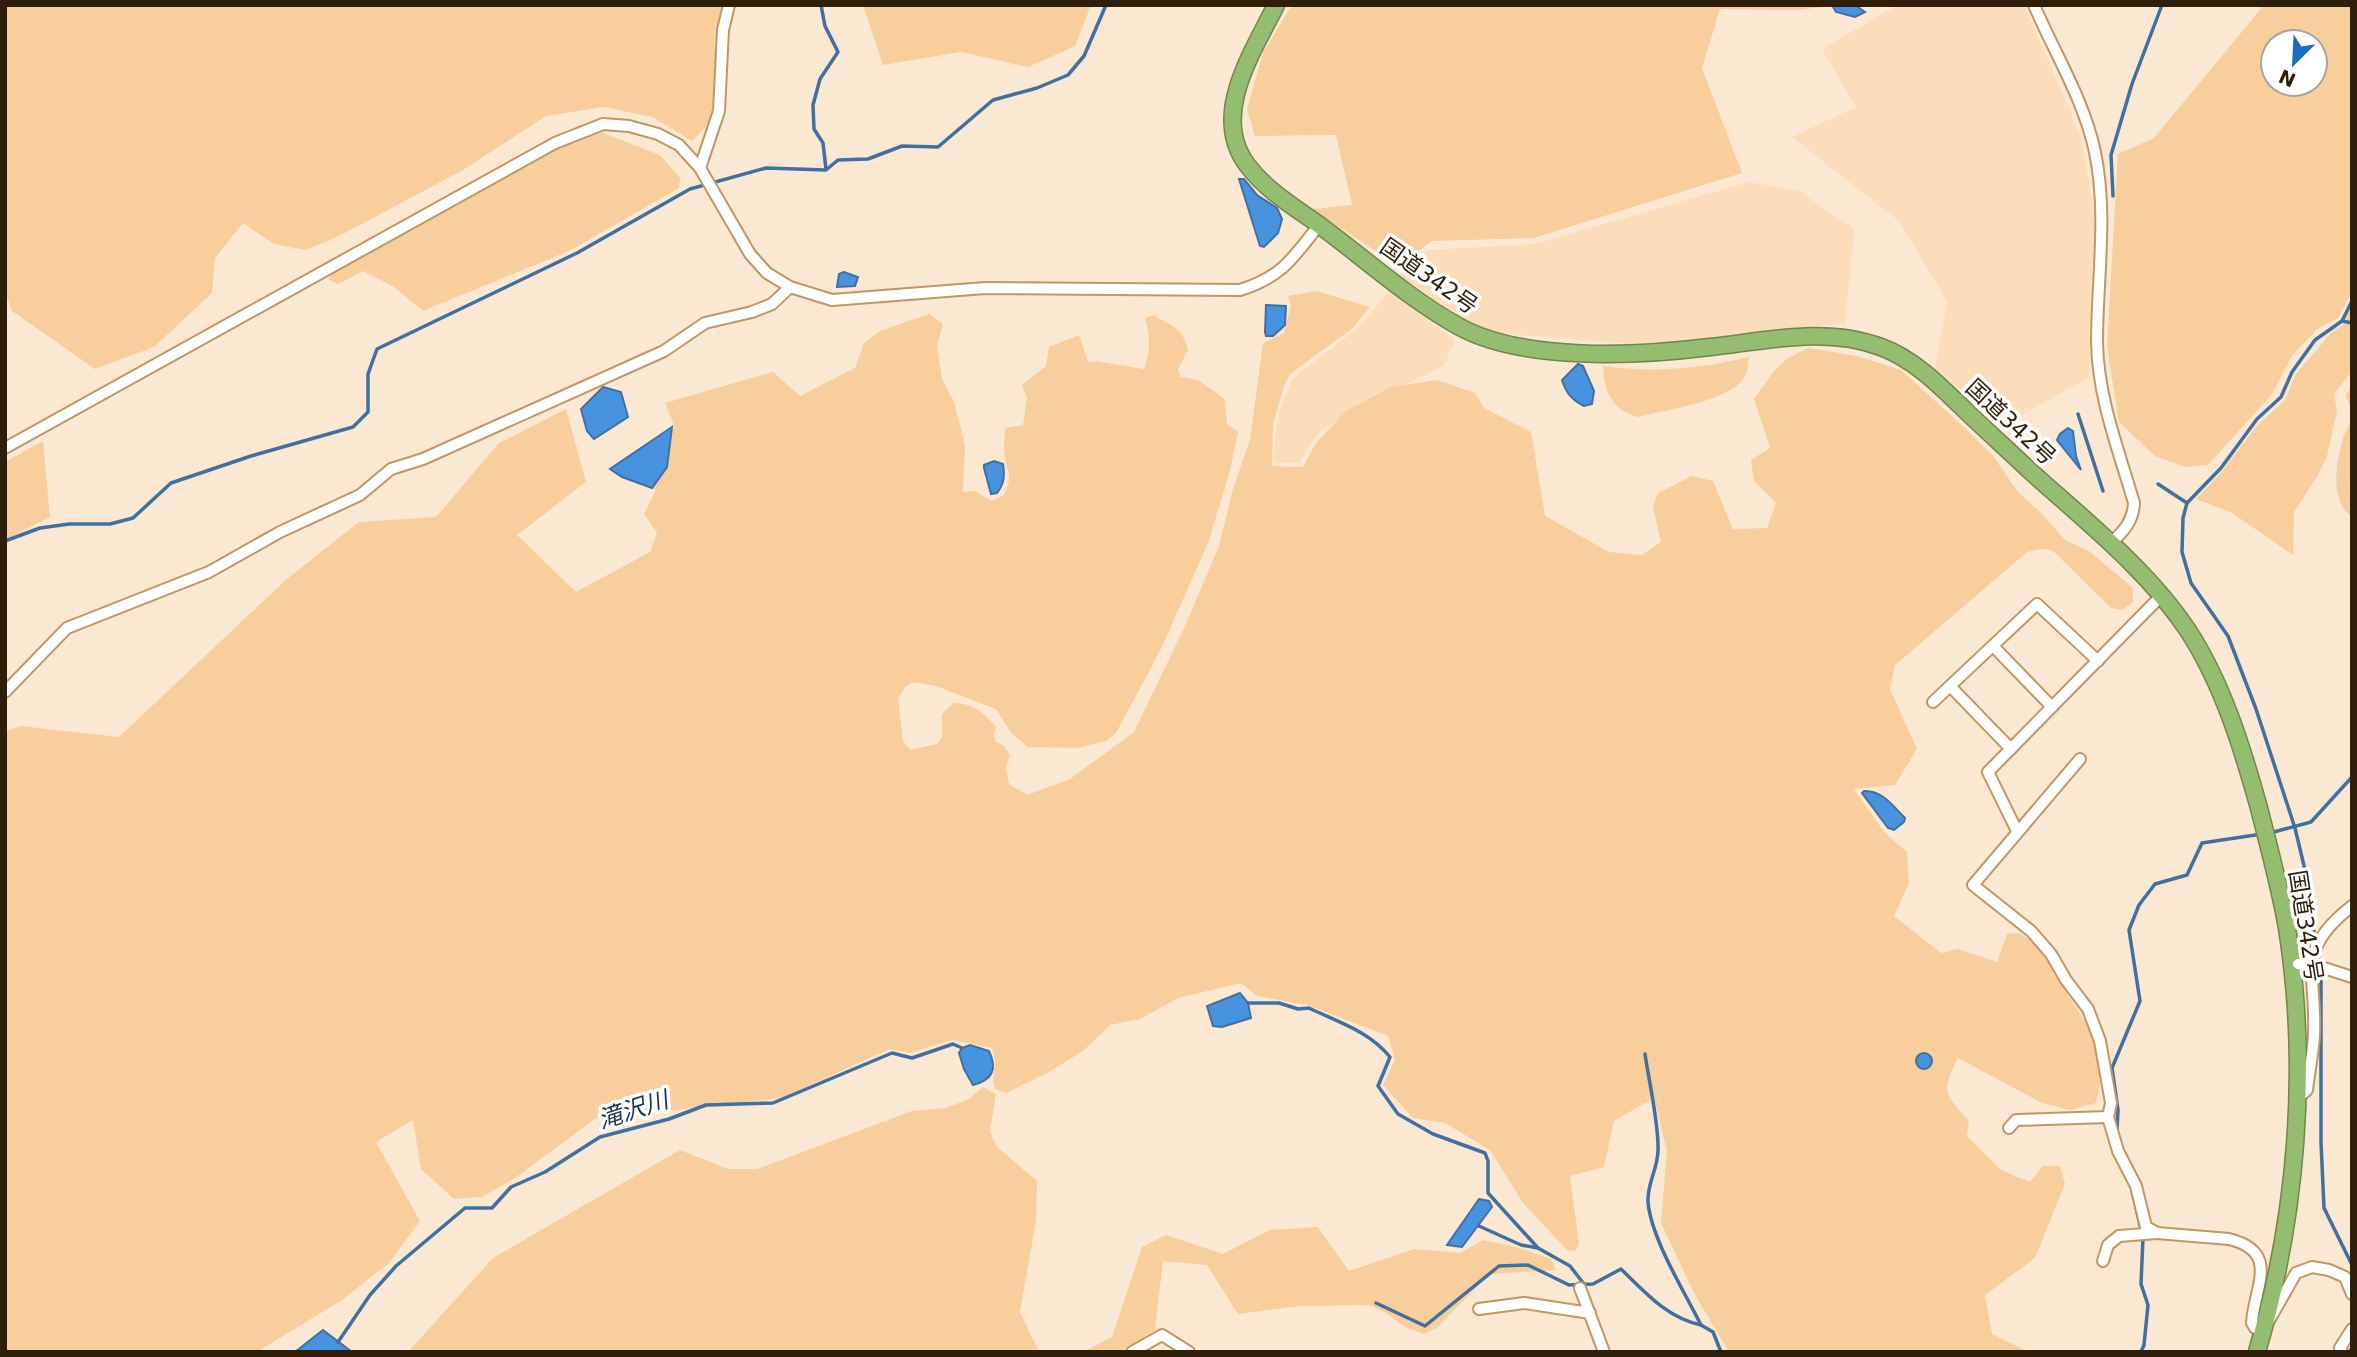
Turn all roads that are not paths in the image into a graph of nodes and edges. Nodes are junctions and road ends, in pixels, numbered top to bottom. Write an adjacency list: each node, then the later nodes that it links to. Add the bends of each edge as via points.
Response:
1 (729, 5): 4 (street, via 723,30 719,111)
2 (1276, 5): 5 (highway, 国道342号, via 1235,94 1232,125 1248,167)
3 (2034, 5): 8 (street, via 2090,127 2100,181 2099,372 2134,503 2130,522)
4 (700, 168): 6 (street, via 750,254); 7 (street, via 679,145 629,125 603,124 555,143)
5 (1319, 225): 6 (street, via 1279,272 1240,290 985,288 832,300); 8 (highway, 国道342号, via 1459,327 1506,344 1626,353 1819,335 1886,349 1930,377)
6 (790, 288): 13 (street, via 772,303 705,323 664,351 423,459 391,469 360,495 209,572 67,628)
7 (5, 448)
8 (2110, 544): 9 (highway, 国道342号)
9 (2161, 596): 11 (street); 20 (highway, 国道342号, via 2206,662 2233,725 2269,848)
10 (1993, 646): 11 (street, via 2038,604); 12 (street); 15 (street)
11 (2098, 661): 15 (street)
12 (1950, 687): 14 (street); 16 (street)
13 (5, 692)
14 (1933, 702)
15 (2052, 707): 16 (street)
16 (2011, 749): 18 (street, via 1989,772)
17 (2080, 759): 18 (street)
18 (2017, 831): 23 (street, via 1973,884 2031,931 2088,1009 2100,1041 2111,1103)
19 (2352, 906): 22 (street, via 2320,935 2312,959 2314,1035 2307,1090)
20 (2295, 964): 21 (street, bridge); 22 (highway, 国道342号)
21 (2352, 977)
22 (2297, 1098): 32 (highway, 国道342号, via 2285,1230)
23 (2108, 1117): 24 (street, via 2016,1120); 25 (street, via 2118,1151 2136,1186 2146,1227)
24 (2009, 1128)
25 (2157, 1233): 26 (street, via 2119,1236 2108,1245); 32 (street, via 2229,1239 2255,1252 2262,1267 2252,1323)
26 (2103, 1261)
27 (1580, 1288): 30 (street)
28 (2352, 1294): 32 (street, via 2345,1277 2329,1270 2312,1267 2296,1273)
29 (1479, 1309): 30 (street, via 1524,1303)
30 (1590, 1313): 35 (street)
31 (2352, 1329): 37 (street)
32 (2263, 1331): 36 (highway, 国道342号)
33 (1132, 1352): 34 (street, via 1162,1335)
34 (1189, 1352)
35 (1604, 1352)
36 (2257, 1352)
37 (2342, 1352)

